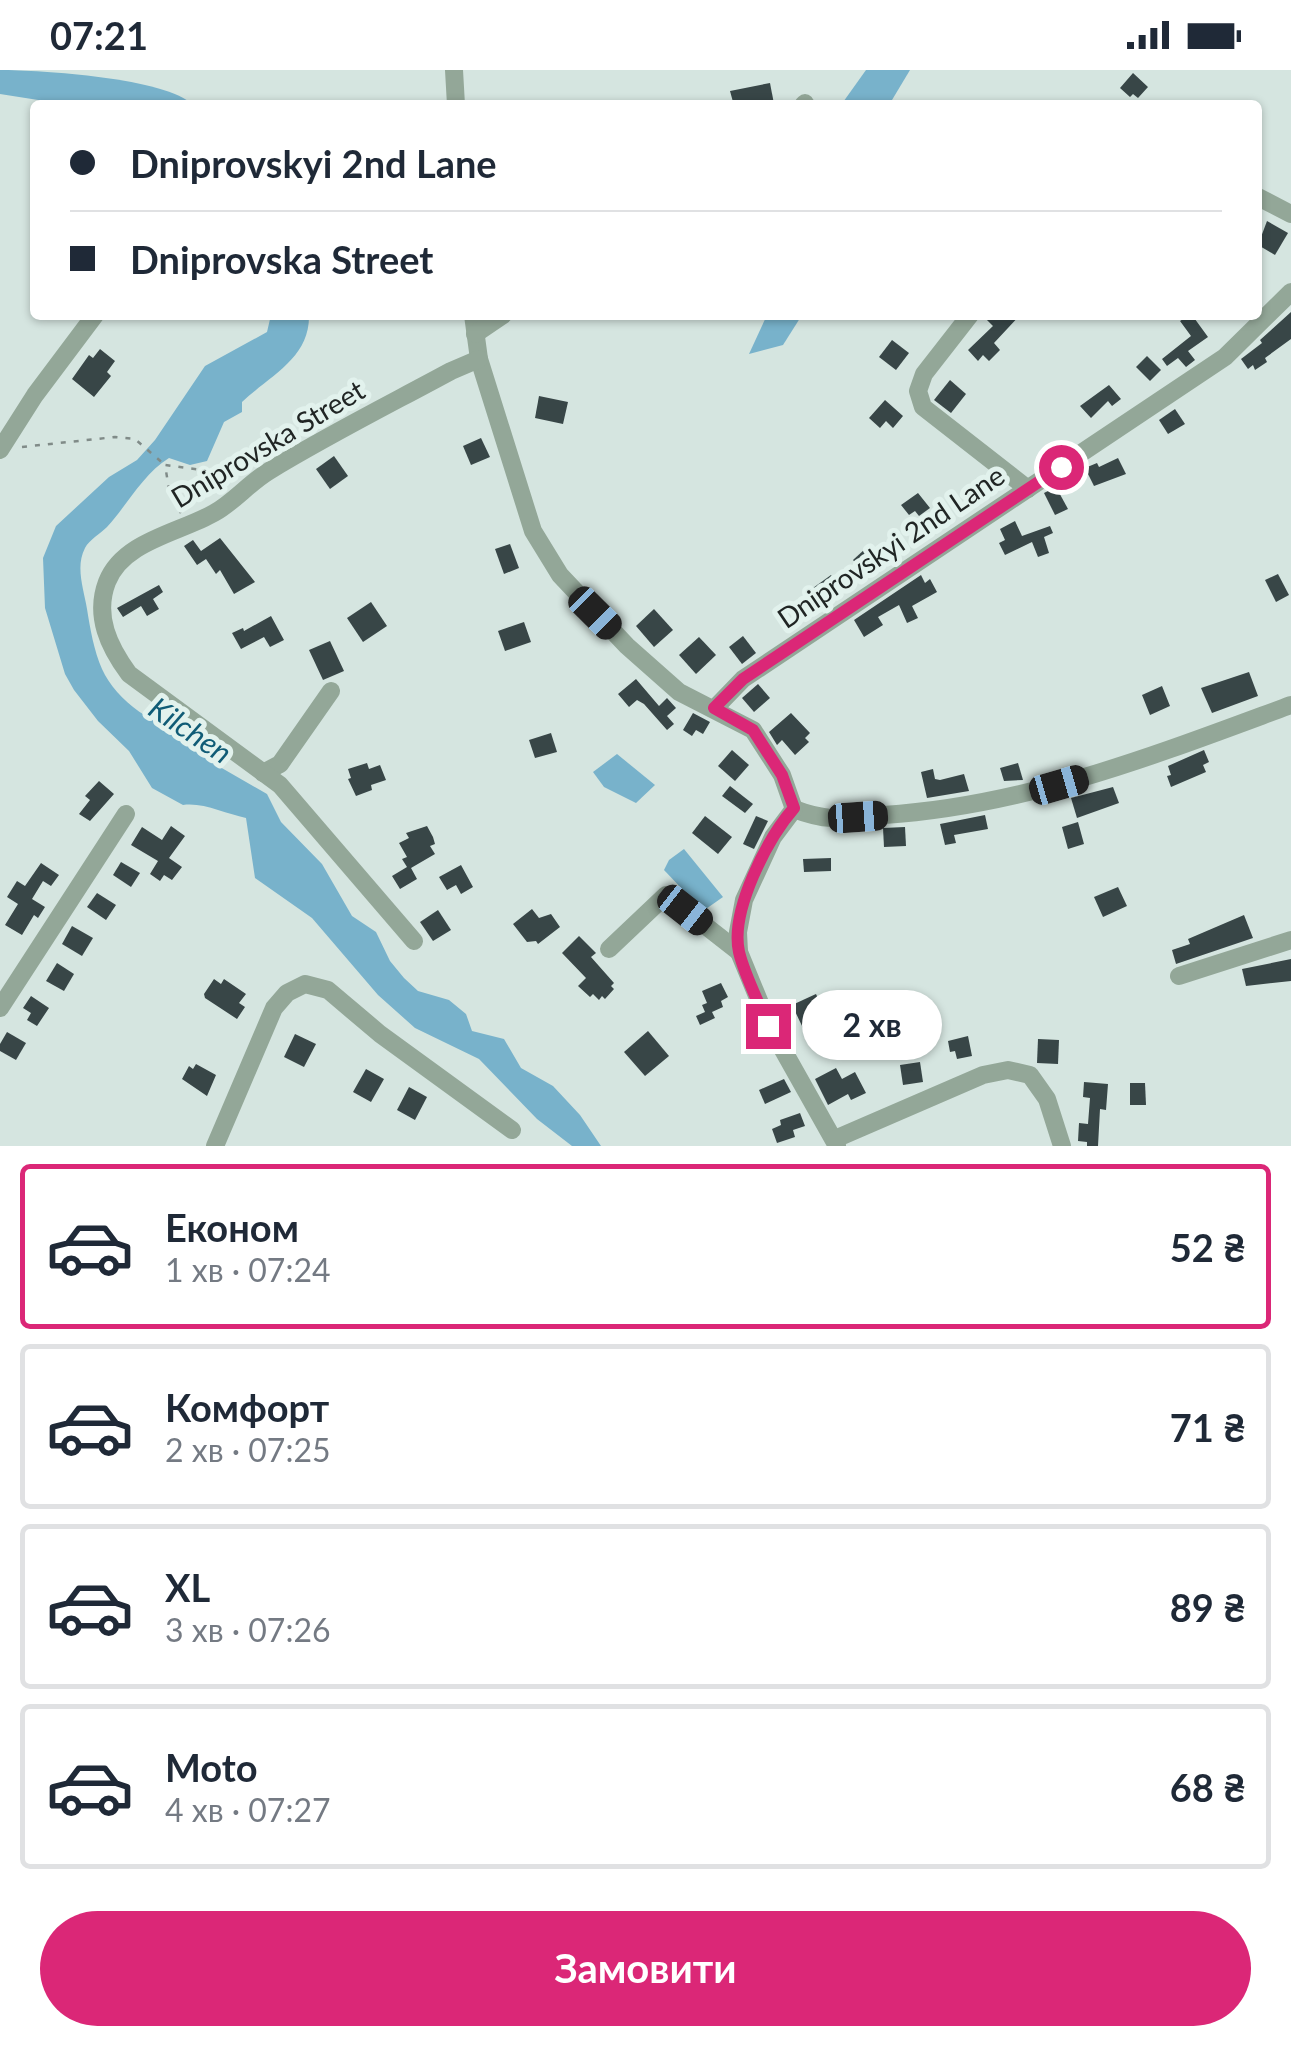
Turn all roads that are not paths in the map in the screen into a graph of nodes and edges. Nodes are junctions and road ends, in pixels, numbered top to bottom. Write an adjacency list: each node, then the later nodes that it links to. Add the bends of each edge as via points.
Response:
1 (454, 70): 2 (street)
2 (456, 100)
3 (1262, 198): 4 (street)
4 (1291, 214)
5 (1291, 292): 11 (street, Dniprovskyi 2nd Lane, via 1225,357)
6 (91, 320): 10 (street)
7 (966, 320): 11 (street, via 924,374 918,391 923,407)
8 (474, 324): 9 (street)
9 (479, 359): 14 (street, via 533,531 560,576 679,692); 15 (street, Dniprovska Street, via 266,473 217,512 142,545 117,564 106,584 102,620 129,674)
10 (0, 449)
11 (1028, 489): 14 (street, Dniprovskyi 2nd Lane, via 743,679)
12 (330, 691): 15 (street, via 280,764)
13 (1291, 705): 16 (street, via 1023,795 930,812 821,820)
14 (714, 708): 16 (street, via 753,730)
15 (263, 773): 19 (street, Dniprovska Street)
16 (794, 808): 21 (street, via 744,900)
17 (126, 814): 23 (street)
18 (1291, 940): 22 (street)
19 (414, 942)
20 (609, 948): 21 (street, via 666,895)
21 (739, 952): 25 (street, via 768,1026)
22 (1179, 976)
23 (0, 1008)
24 (512, 1130): 26 (street, via 328,990 305,984 274,1008)
25 (836, 1143): 27 (street, via 982,1075 1008,1070 1030,1075)
26 (215, 1146)
27 (1062, 1146)

